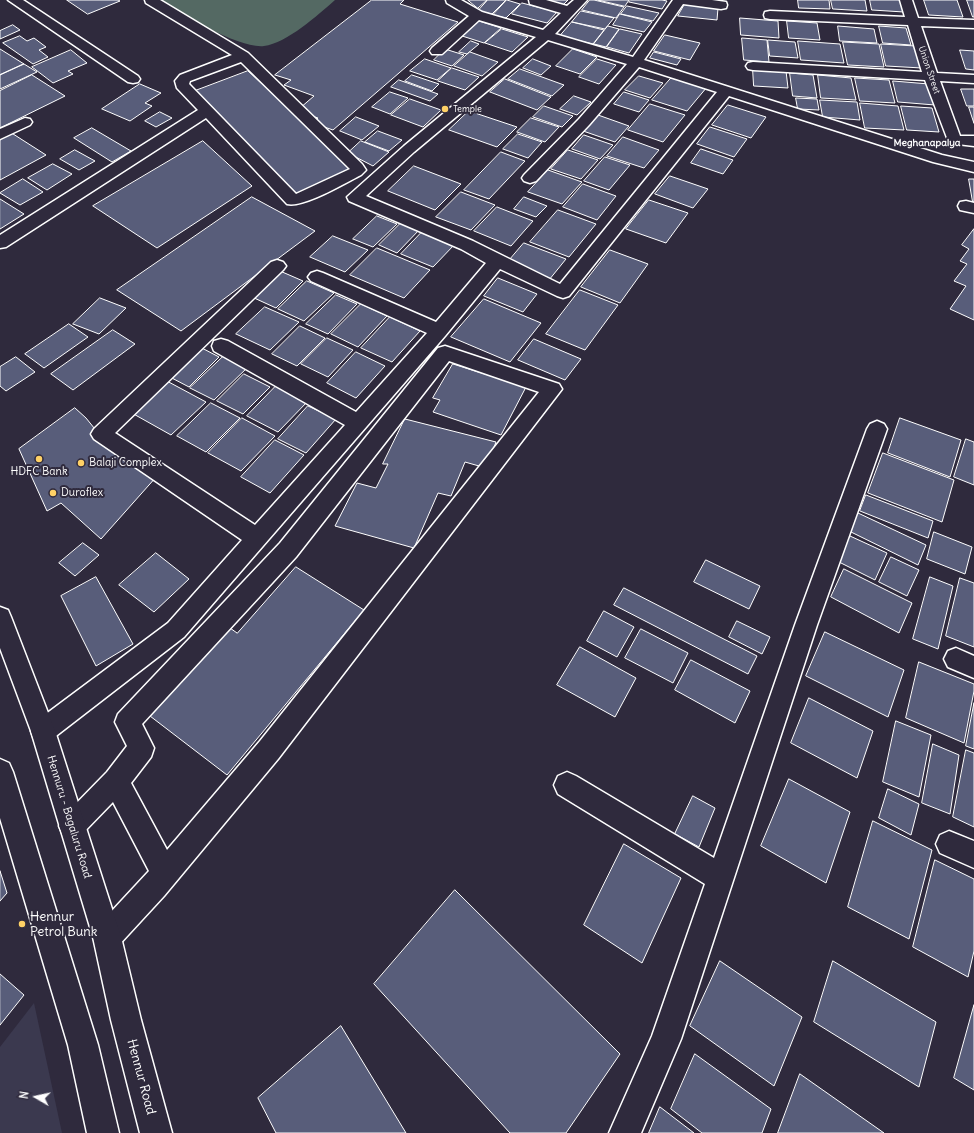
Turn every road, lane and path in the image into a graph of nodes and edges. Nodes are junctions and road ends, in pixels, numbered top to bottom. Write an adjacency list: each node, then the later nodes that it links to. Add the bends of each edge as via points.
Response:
1 (14, 0): 21 (street)
2 (151, 0): 17 (street)
3 (581, 0): 10 (street)
4 (679, 0): 18 (street)
5 (683, 0): 9 (street)
6 (906, 0): 13 (street, Union Street)
7 (454, 1): 11 (street)
8 (535, 1): 10 (street)
9 (721, 5)
10 (570, 11): 15 (street)
11 (477, 15): 15 (street); 16 (street)
12 (770, 15): 13 (street)
13 (913, 21): 14 (street); 20 (street, Union Street)
14 (974, 24)
15 (545, 36): 18 (street); 31 (street, via 355,197 467,245)
16 (437, 51)
17 (243, 56): 24 (street, via 182,81); 24 (street, via 358,170 293,200)
18 (636, 62): 23 (street); 29 (street, via 584,122)
19 (753, 66): 20 (street)
20 (931, 77): 22 (street); 27 (street, Union Street, via 954,140)
21 (134, 79)
22 (974, 79)
23 (725, 91): 28 (street, via 938,159); 31 (street, via 563,292)
24 (206, 111): 30 (street)
25 (25, 122): 26 (street)
26 (0, 135)
27 (974, 141)
28 (974, 167)
29 (530, 178)
30 (0, 243)
31 (497, 261): 34 (street)
32 (277, 266): 38 (street, via 101,434)
33 (317, 277): 34 (street)
34 (439, 331): 36 (street)
35 (222, 346): 36 (street)
36 (358, 423): 38 (street)
37 (877, 429): 48 (street, via 806,625)
38 (257, 538): 40 (street, via 176,630)
39 (0, 617): 40 (street, Hennuru - Bagaluru Road)
40 (42, 731): 44 (street, Hennuru - Bagaluru Road)
41 (0, 772): 51 (street, via 14,825 83,1045)
42 (116, 781): 44 (street); 47 (street); 47 (street, via 142,748 128,722 288,550 445,353 552,389 269,750)
43 (567, 785): 48 (street)
44 (72, 826): 49 (street, Hennuru - Bagaluru Road)
45 (949, 844): 46 (street)
46 (974, 856)
47 (165, 873): 49 (street)
48 (721, 878): 53 (street, via 666,1039)
49 (107, 937): 50 (street, Hennuru - Bagaluru Road)
50 (126, 1020): 52 (street, Hennur Road)
51 (103, 1133)
52 (156, 1133)
53 (626, 1133)

